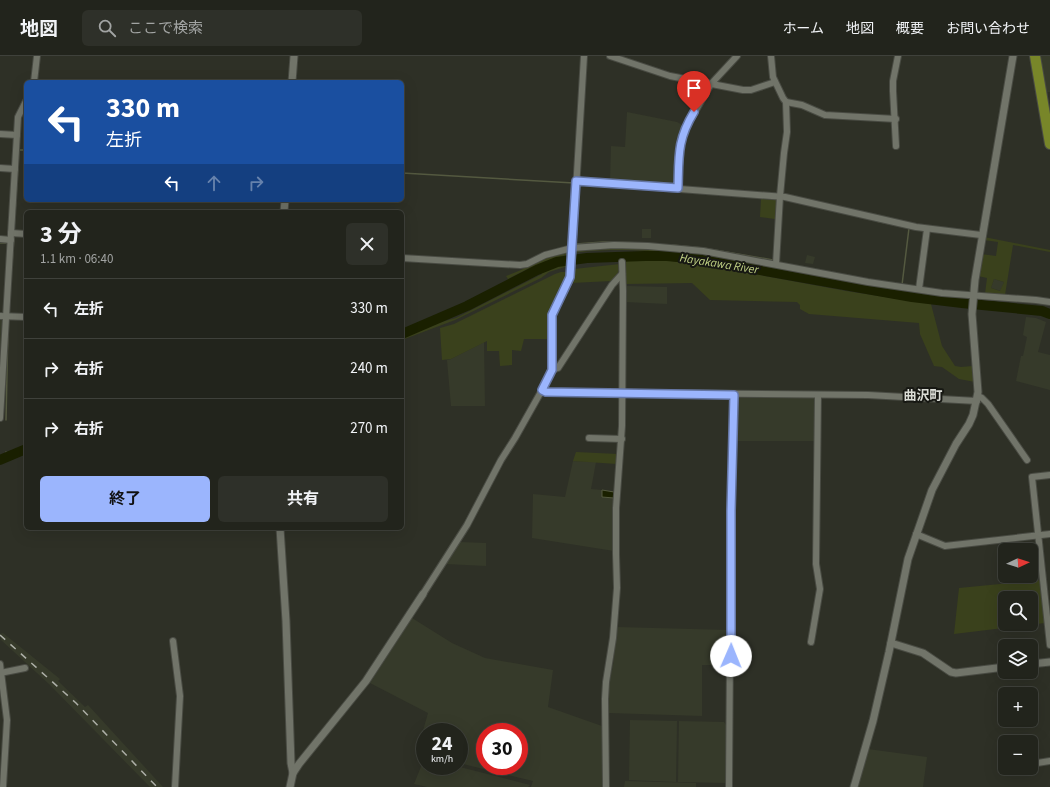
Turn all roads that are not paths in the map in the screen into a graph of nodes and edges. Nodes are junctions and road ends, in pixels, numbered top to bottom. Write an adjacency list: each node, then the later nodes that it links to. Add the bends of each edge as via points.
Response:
1 (37, 56): 10 (street)
2 (294, 56): 11 (street)
3 (584, 56): 23 (street)
4 (610, 56): 13 (street, via 670,76)
5 (737, 56): 13 (street)
6 (771, 56): 12 (street)
7 (898, 56): 16 (street, via 893,82)
8 (1013, 56): 28 (street)
9 (1035, 56): 19 (highway)
10 (34, 80)
11 (292, 80)
12 (775, 82): 13 (street, via 747,90); 14 (street)
13 (711, 84): 24 (street, via 682,136)
14 (786, 102): 16 (street, via 802,105 825,115); 25 (street, via 787,132)
15 (24, 105): 18 (street, via 18,117)
16 (896, 119): 20 (street)
17 (0, 134): 18 (street)
18 (17, 135): 22 (street)
19 (1050, 144)
20 (896, 146)
21 (0, 168): 22 (street)
22 (15, 169): 29 (street)
23 (576, 181): 24 (street); 31 (street)
24 (678, 188): 25 (street)
25 (780, 196): 26 (street); 34 (street)
26 (927, 229): 28 (street); 36 (street)
27 (24, 234): 29 (street)
28 (982, 235): 37 (street)
29 (11, 236): 30 (street); 39 (street)
30 (0, 239)
31 (572, 250): 32 (street, via 546,255 520,265); 34 (street, via 607,245 648,246 703,251); 41 (street, via 569,282 552,315)
32 (404, 258)
33 (622, 262): 35 (street)
34 (776, 264): 36 (street)
35 (622, 274): 41 (street, via 612,285 558,368); 43 (street)
36 (920, 289): 37 (street)
37 (973, 296): 38 (street); 46 (street)
38 (1050, 302)
39 (3, 316): 40 (street); 47 (street)
40 (24, 318)
41 (552, 370): 42 (street)
42 (542, 390): 43 (street); 56 (street, via 501,460 467,526)
43 (622, 392): 44 (street); 49 (street)
44 (734, 395): 45 (street); 74 (street)
45 (818, 395): 46 (street); 58 (street, via 816,564 820,590)
46 (978, 398): 50 (street, via 982,398 988,404); 53 (street, via 969,424 932,490)
47 (0, 418)
48 (589, 438): 49 (street)
49 (622, 439): 73 (street, via 616,508 617,588 605,699)
50 (1027, 460)
51 (1050, 475): 55 (street, via 1032,477)
52 (280, 530): 69 (street, via 290,748)
53 (916, 534): 55 (street, via 945,546); 59 (street, via 908,559)
54 (1050, 534): 55 (street)
55 (1038, 536): 60 (street)
56 (423, 594): 69 (street, via 366,681)
57 (173, 640): 71 (street, via 180,696)
58 (811, 642)
59 (891, 643): 65 (street, via 923,653 951,672); 75 (street)
60 (1050, 645)
61 (1050, 662): 62 (street)
62 (1038, 663)
63 (0, 664): 66 (street)
64 (25, 668): 66 (street)
65 (998, 668)
66 (1, 673): 70 (street, via 7,728)
67 (1050, 760): 68 (street)
68 (1038, 763)
69 (294, 773): 72 (street)
70 (4, 787)
71 (175, 787)
72 (290, 787)
73 (606, 787)
74 (729, 787)
75 (854, 787)

